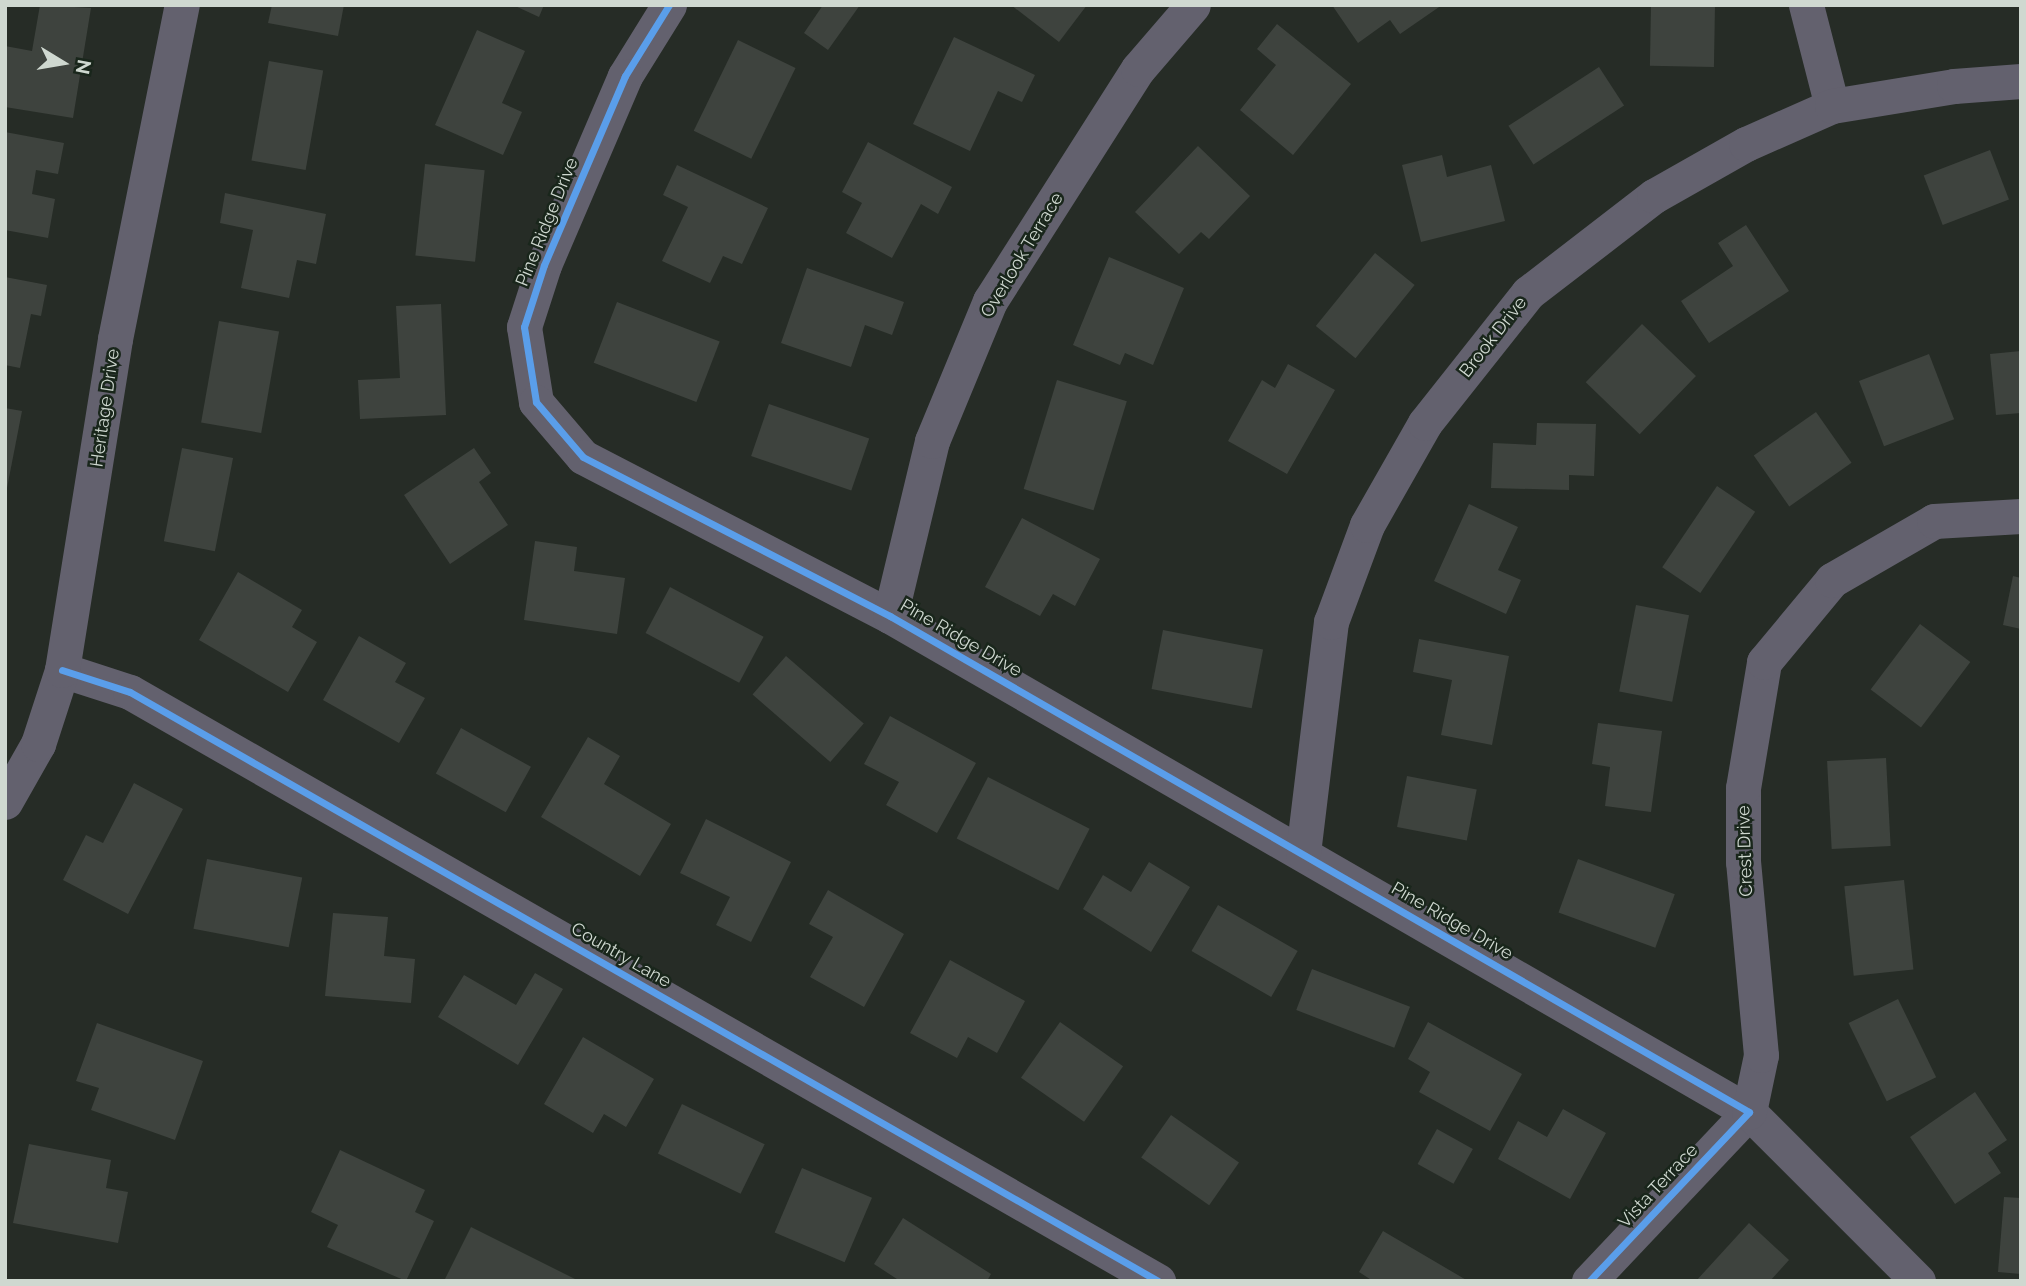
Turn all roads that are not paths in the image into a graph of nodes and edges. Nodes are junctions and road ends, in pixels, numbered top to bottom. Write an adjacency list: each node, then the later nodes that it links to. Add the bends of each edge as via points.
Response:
1 (182, 5): 9 (street, Heritage Drive, via 115,339)
2 (669, 5): 8 (street, Pine Ridge Drive, via 625,76 544,265 524,327 536,402 583,457)
3 (1193, 5): 8 (street, Overlook Terrace, via 1138,69 990,301 932,441)
4 (1806, 5): 6 (street)
5 (2021, 81): 6 (street, Brook Drive, via 1954,86)
6 (1832, 106): 11 (street, Brook Drive, via 1746,144 1654,196 1528,293 1425,423 1367,525 1331,622)
7 (2021, 516): 12 (street, Crest Drive, via 1934,522 1866,560 1832,580 1764,662 1743,788 1744,862 1761,1055)
8 (890, 616): 11 (street, Pine Ridge Drive)
9 (62, 670): 10 (street, Heritage Drive, via 38,744); 13 (street, Country Lane, via 130,692)
10 (5, 802)
11 (1303, 853): 12 (street, Pine Ridge Drive)
12 (1749, 1112): 14 (street, Vista Terrace); 15 (street)
13 (1158, 1281)
14 (1589, 1281)
15 (1918, 1281)

